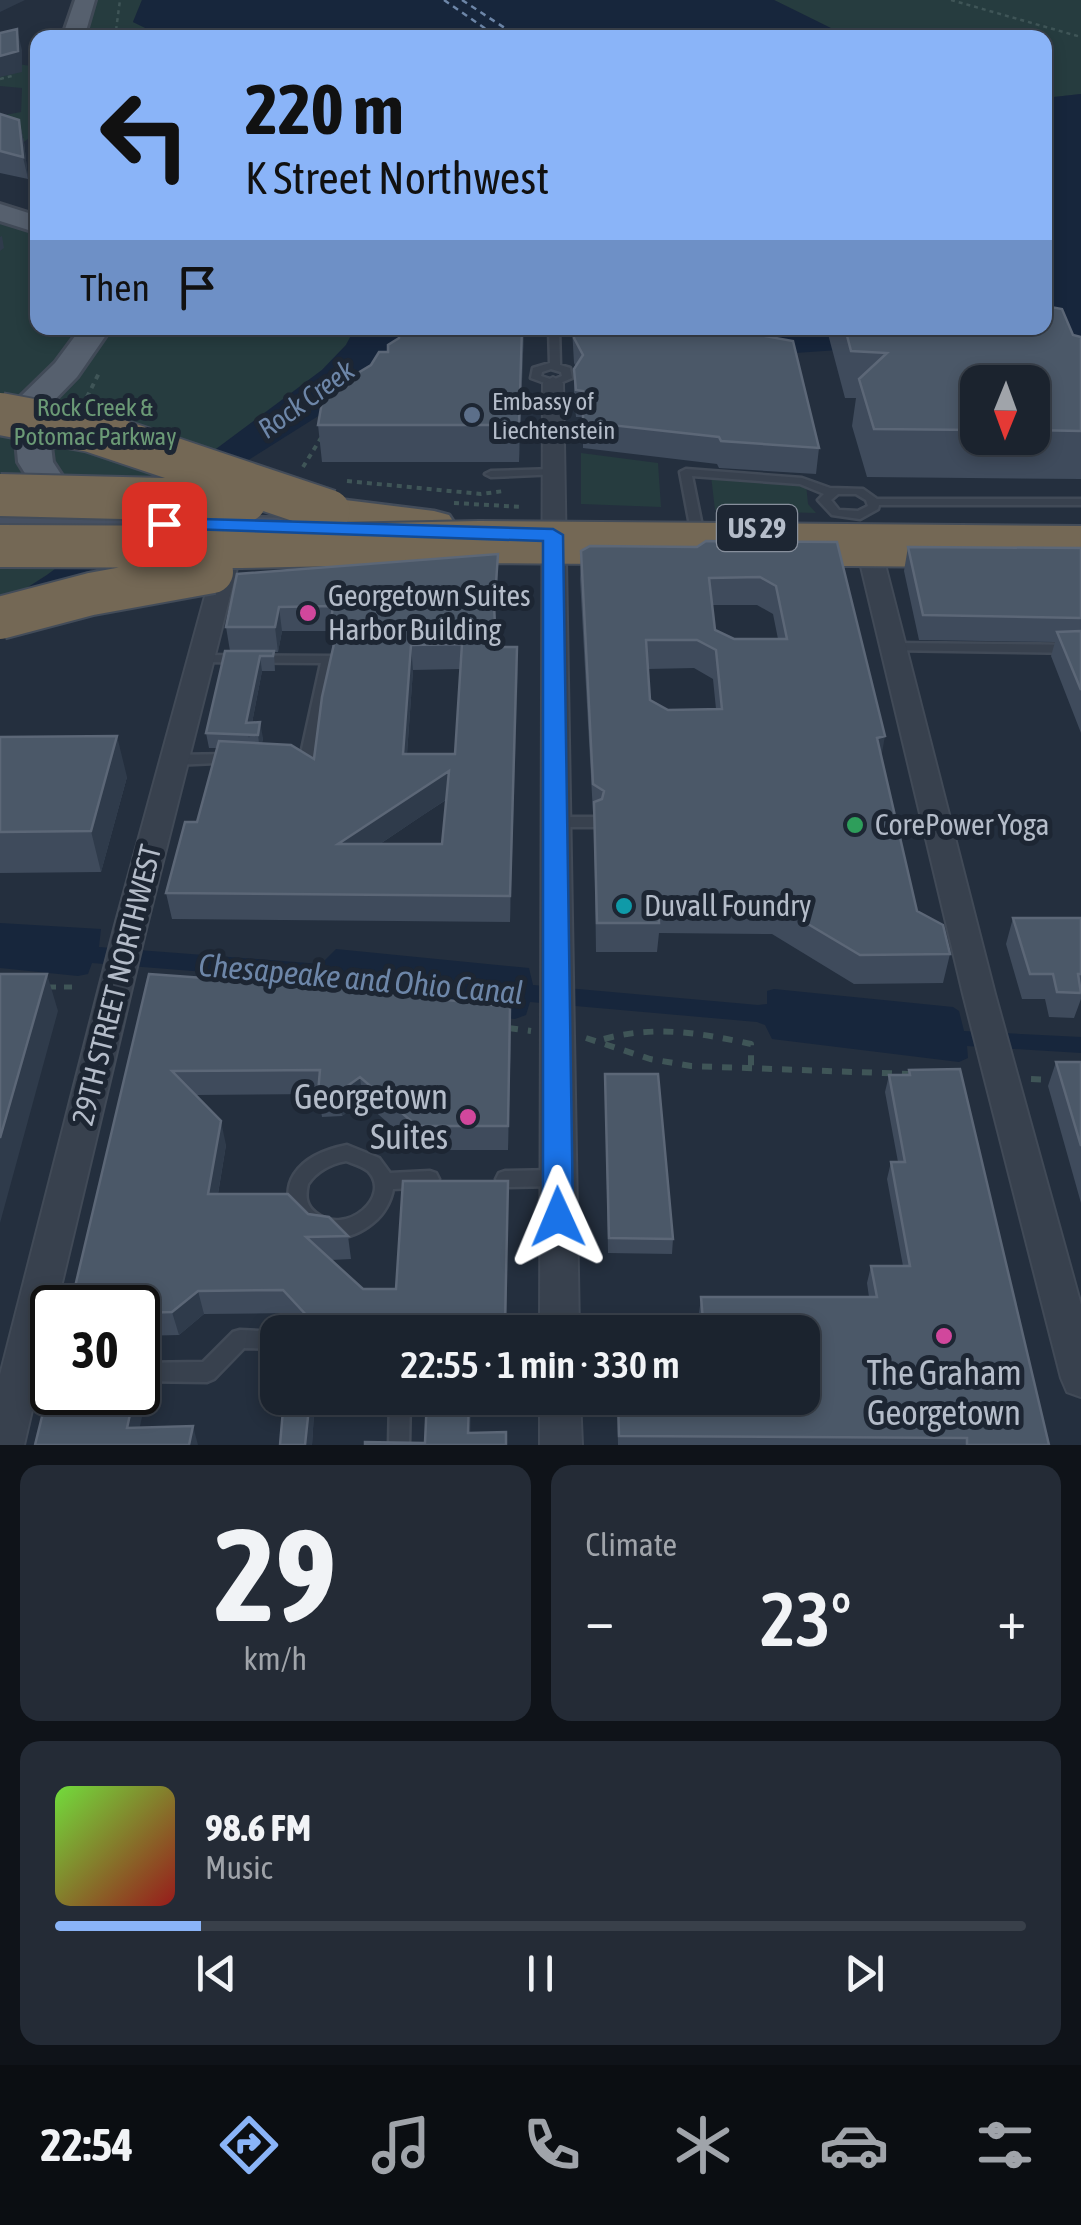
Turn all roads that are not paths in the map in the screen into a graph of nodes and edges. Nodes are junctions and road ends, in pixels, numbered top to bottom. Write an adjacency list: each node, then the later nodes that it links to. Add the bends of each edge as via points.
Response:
1 (86, 0): 3 (main road)
2 (102, 0): 4 (main road)
3 (74, 30)
4 (91, 30)
5 (67, 335): 9 (main road, via 40,371)
6 (554, 335): 8 (lane)
7 (102, 342): 9 (main road)
8 (554, 375): 11 (street)
9 (21, 415): 12 (main road); 15 (highway, bridge)
10 (491, 470): 11 (lane)
11 (554, 470): 22 (street)
12 (52, 488)
13 (830, 492): 16 (lane, via 860,491); 20 (lane, via 825,505); 23 (lane, via 802,481 686,472)
14 (0, 495): 15 (highway, US 29, bridge)
15 (333, 495): 21 (highway, US 29, via 434,524)
16 (874, 502): 17 (lane); 20 (lane)
17 (1081, 502)
18 (0, 522): 19 (main road)
19 (236, 526): 22 (main road); 31 (street, 29TH STREET NORTHWEST)
20 (859, 527): 23 (main road); 24 (main road); 29 (street)
21 (1081, 530)
22 (553, 535): 23 (main road); 35 (street)
23 (698, 536)
24 (1081, 539)
25 (626, 544): 26 (highway, US 29, bridge); 27 (highway, US 29, bridge); 28 (highway, bridge, via 358,557 212,572)
26 (0, 546)
27 (1081, 547)
28 (0, 618)
29 (893, 647): 30 (lane); 45 (street, via 985,1017 1011,1073)
30 (1081, 649)
31 (201, 658): 33 (lane, via 328,658 306,759); 34 (street, 29TH STREET NORTHWEST)
32 (252, 759): 34 (lane)
33 (270, 759)
34 (174, 760): 41 (street, 29TH STREET NORTHWEST, via 131,925 97,988)
35 (554, 822): 36 (lane); 37 (street)
36 (593, 822)
37 (558, 1178): 38 (lane); 42 (street)
38 (505, 1179)
39 (430, 1180): 40 (lane)
40 (385, 1182): 40 (lane, via 360,1156 334,1154 309,1167 298,1202 322,1227 348,1228 380,1205)
41 (51, 1285)
42 (560, 1315)
43 (260, 1340): 44 (lane, via 240,1339 207,1372)
44 (160, 1372)
45 (1081, 1378)
46 (30, 1387): 49 (street, 29TH STREET NORTHWEST)
47 (400, 1415): 50 (lane)
48 (560, 1415): 51 (street)
49 (3, 1445)
50 (399, 1445)
51 (561, 1445)

